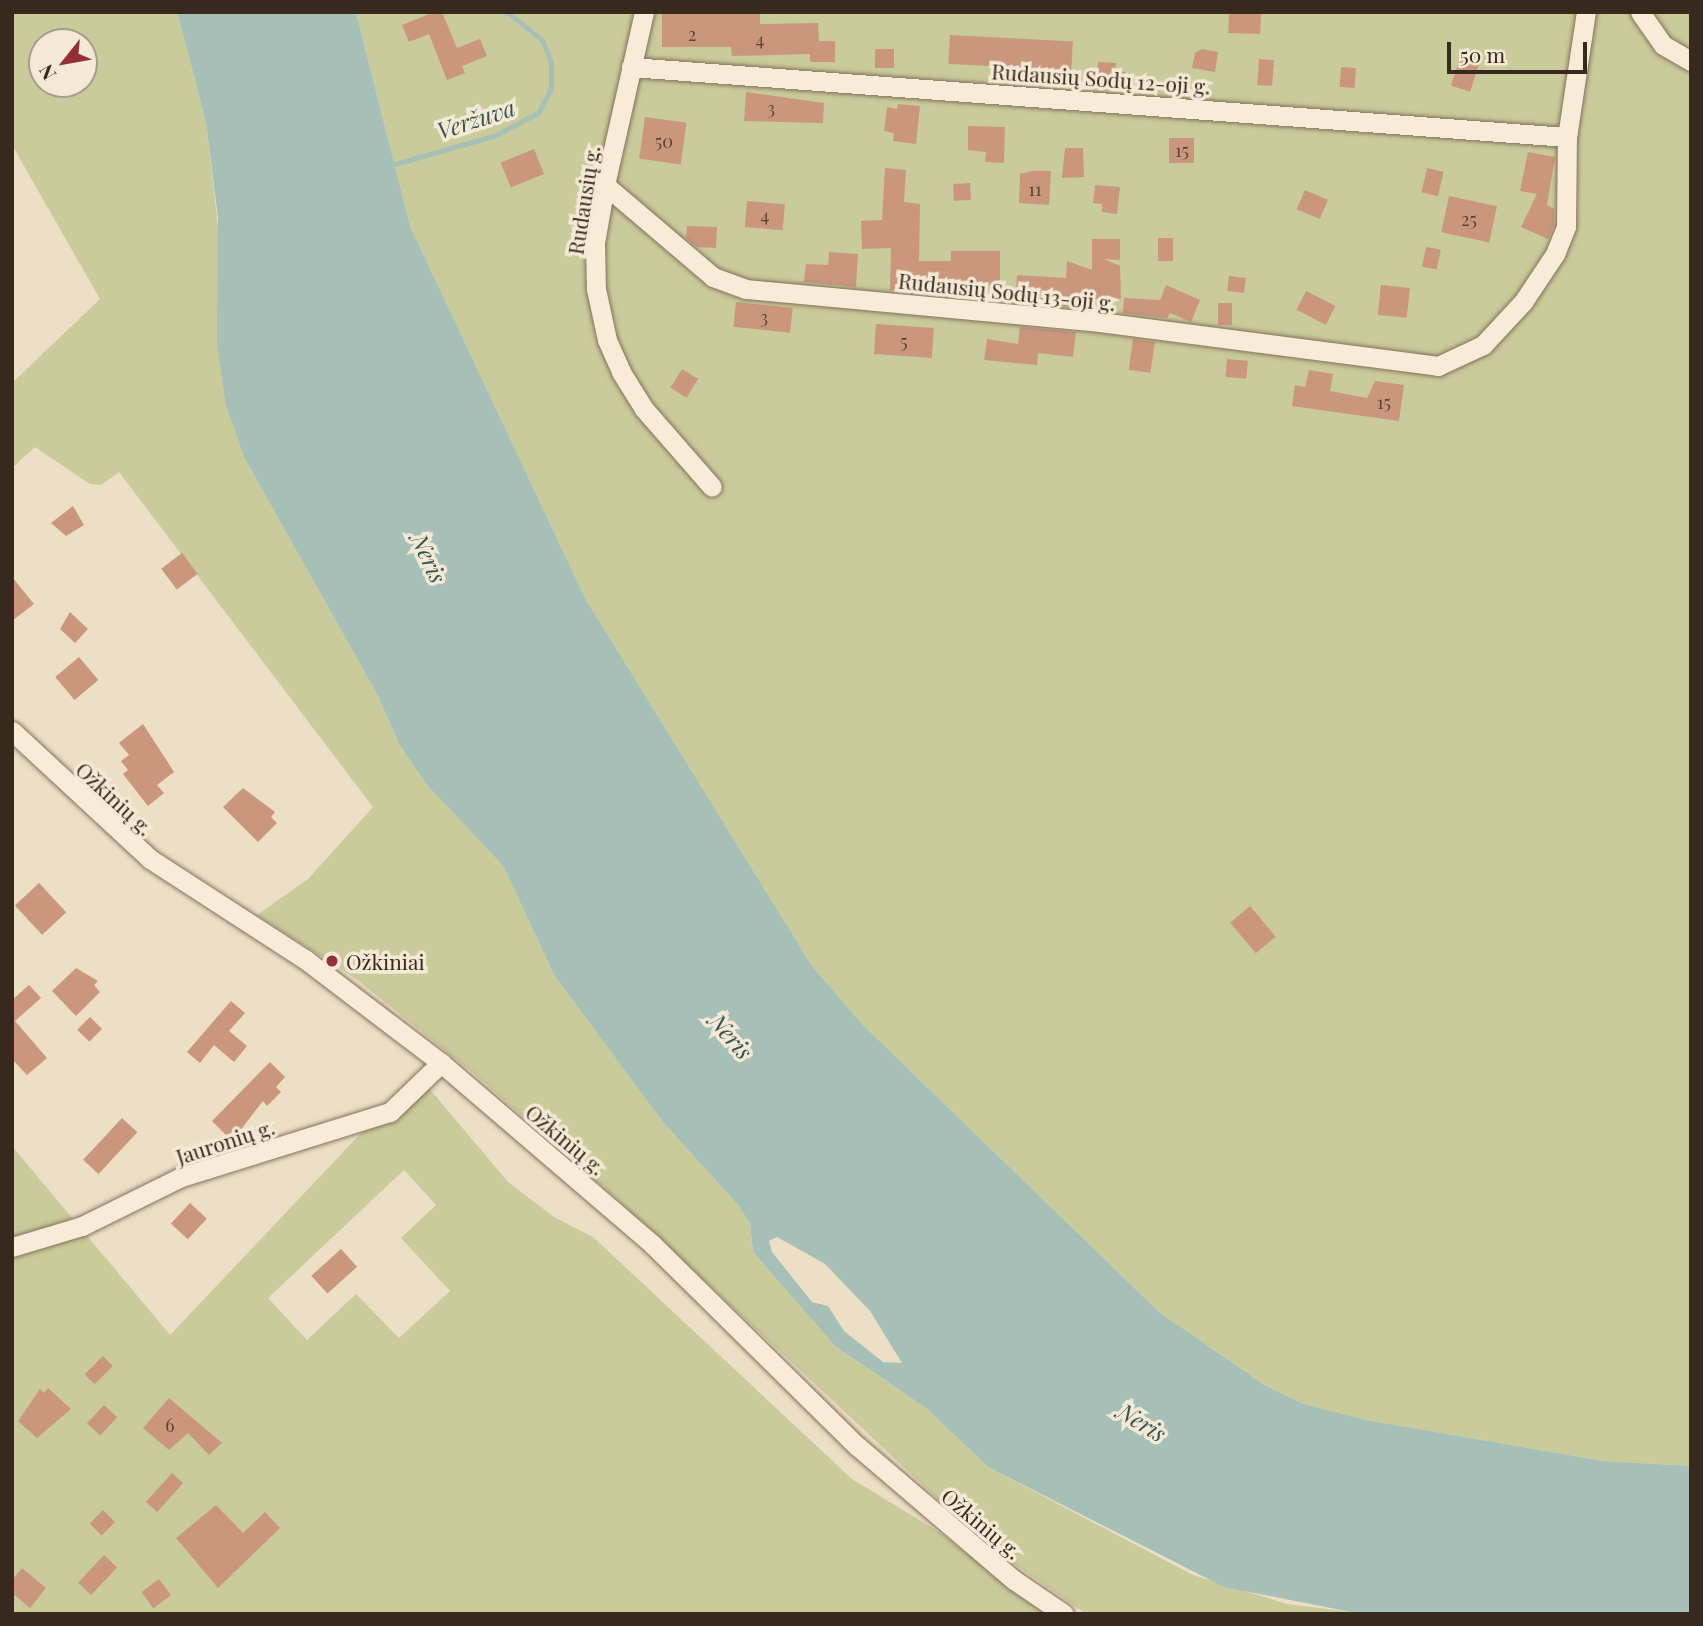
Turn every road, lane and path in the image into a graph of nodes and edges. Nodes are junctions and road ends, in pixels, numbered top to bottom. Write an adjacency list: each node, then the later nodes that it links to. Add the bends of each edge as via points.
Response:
1 (644, 12): 5 (street, Rudausių g.)
2 (1586, 12): 6 (street)
3 (1640, 12): 4 (street, via 1663,45)
4 (1691, 61)
5 (631, 67): 6 (street, Rudausių Sodų 12-oji g.); 7 (street, Rudausių g.)
6 (1567, 137): 7 (street, Rudausių Sodų 13-oji g., via 1566,227 1555,254 1523,302 1483,345 1438,366 1092,321 746,289 713,277)
7 (605, 185): 8 (street, Rudausių g., via 595,254 607,340 644,409)
8 (712, 487)
9 (12, 730): 10 (street, Ožkinių g., via 150,859 306,960)
10 (441, 1063): 11 (street, Jauronių g., via 390,1112 181,1177 82,1226); 12 (street, Ožkinių g., via 652,1244 857,1446 1014,1580)
11 (12, 1247)
12 (1064, 1614)

